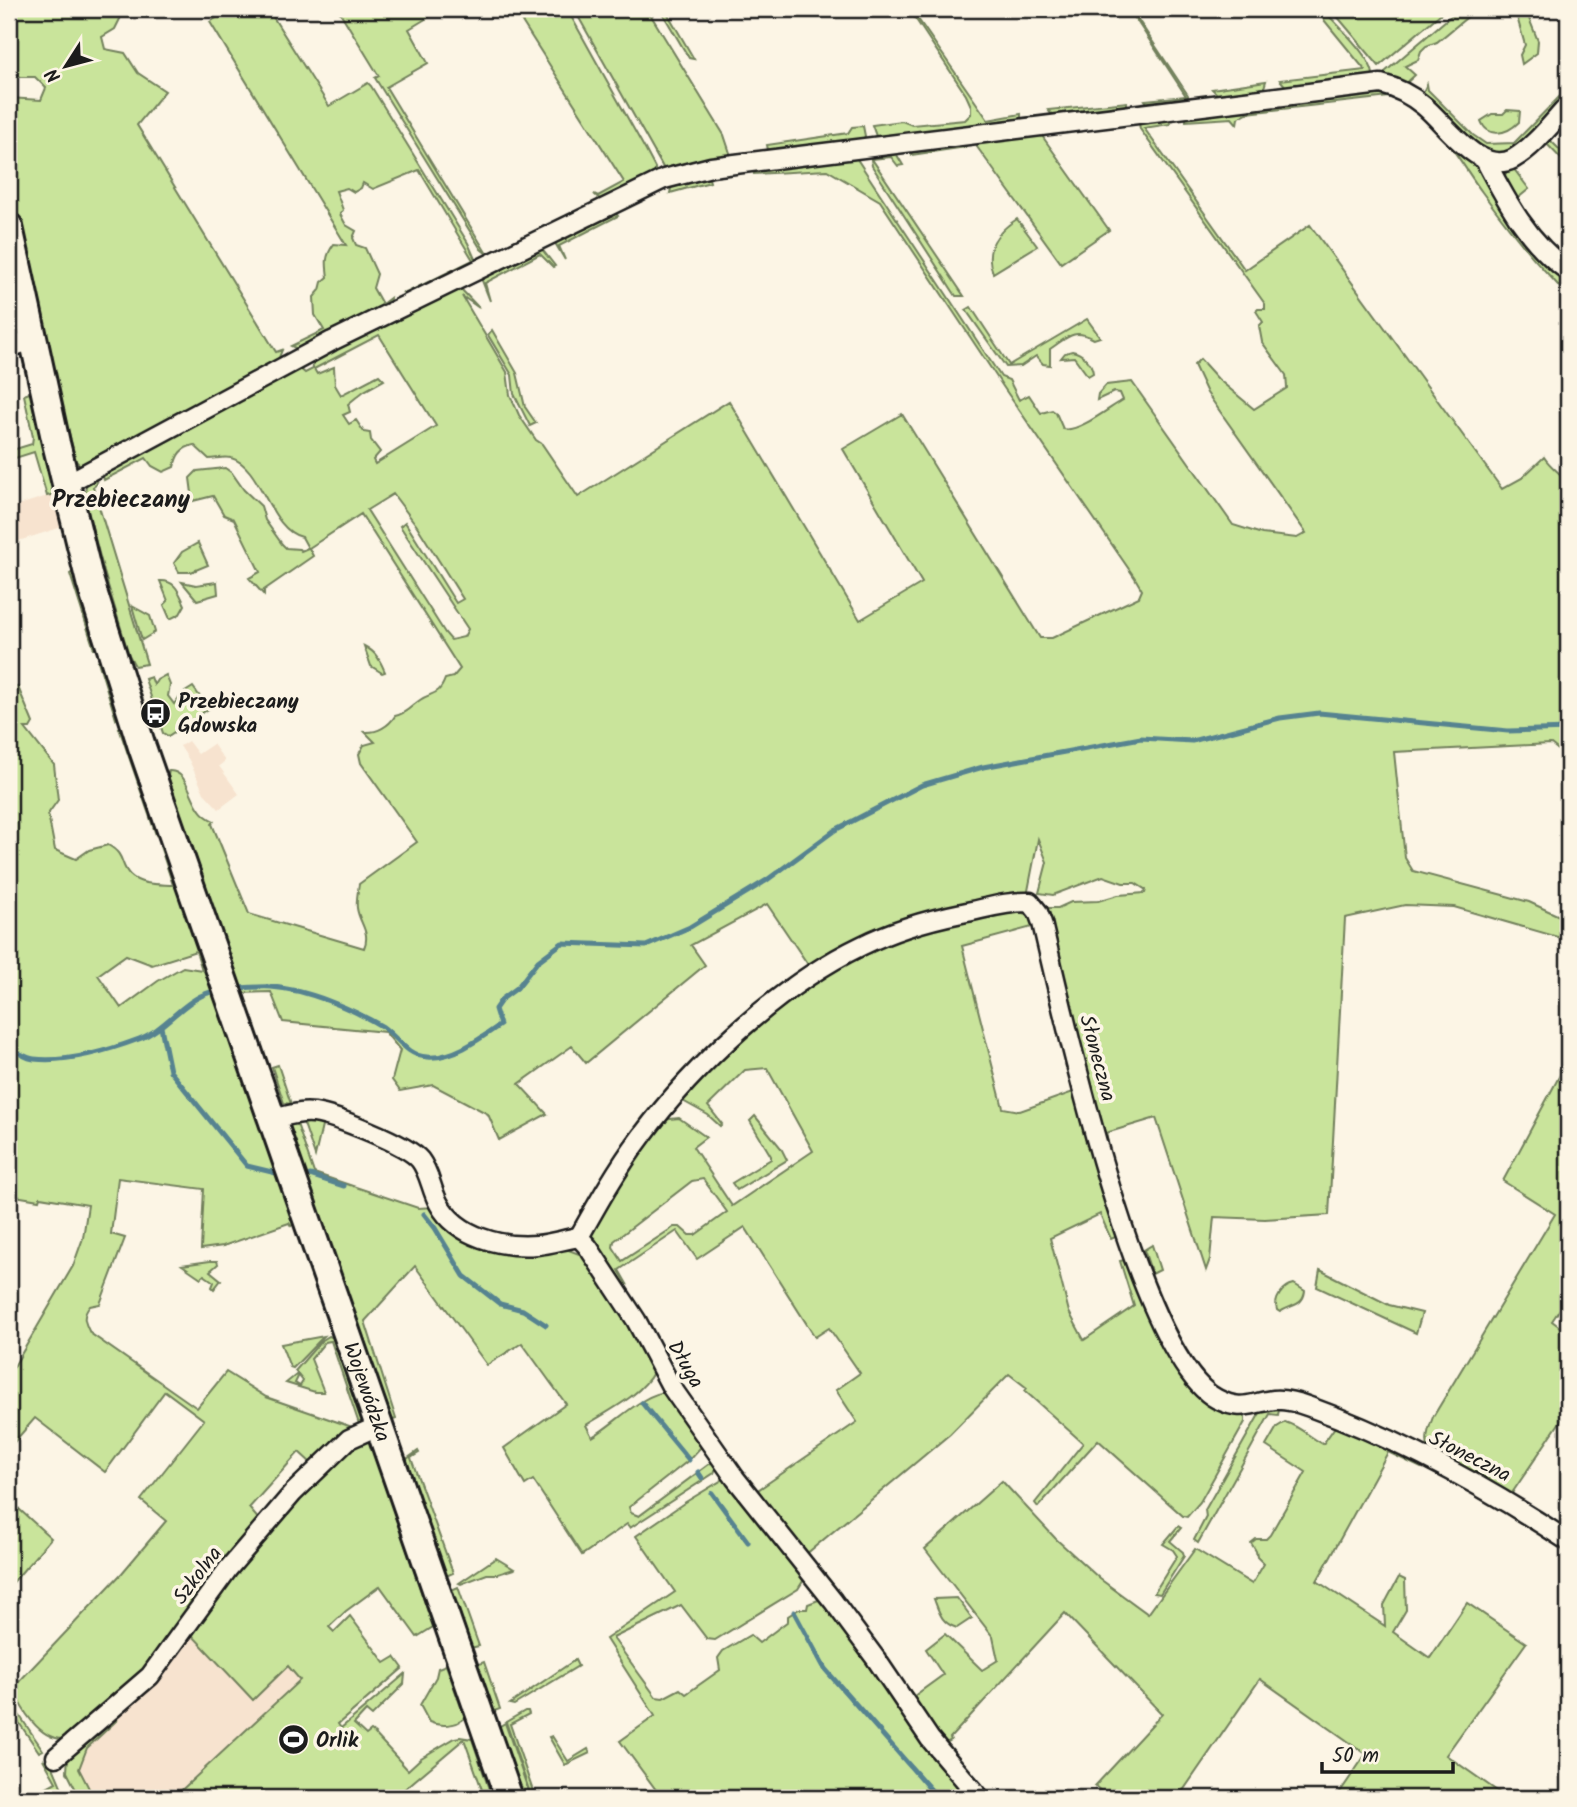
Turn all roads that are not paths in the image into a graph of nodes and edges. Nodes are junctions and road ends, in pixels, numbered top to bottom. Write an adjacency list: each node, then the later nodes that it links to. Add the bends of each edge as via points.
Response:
1 (1568, 106): 2 (street, via 1512,159)
2 (1485, 160): 4 (street, via 1518,220); 7 (street, via 1426,107 1381,84 711,167 664,179 332,341)
3 (9, 227): 5 (main road, Wojewódzka)
4 (1568, 271)
5 (34, 340): 6 (street); 7 (main road, Wojewódzka)
6 (9, 348)
7 (66, 484): 8 (main road, Wojewódzka, via 104,630)
8 (272, 1119): 9 (street, via 314,1113 400,1145 420,1161 439,1204 455,1224 488,1240 538,1245); 10 (main road, Wojewódzka)
9 (579, 1237): 11 (street, Słoneczna, via 642,1135 727,1041 793,988 828,963 899,929 1030,902 1042,923 1097,1142 1143,1282 1162,1327 1192,1378 1203,1390 1231,1405 1290,1402 1387,1440 1498,1495); 14 (street, Długa, via 636,1320 672,1388 735,1478 833,1601 930,1740)
10 (378, 1426): 12 (street, Szkolna, via 349,1439 307,1478 235,1561 150,1676); 13 (main road, Wojewódzka)
11 (1568, 1541)
12 (55, 1757)
13 (509, 1798)
14 (980, 1798)

